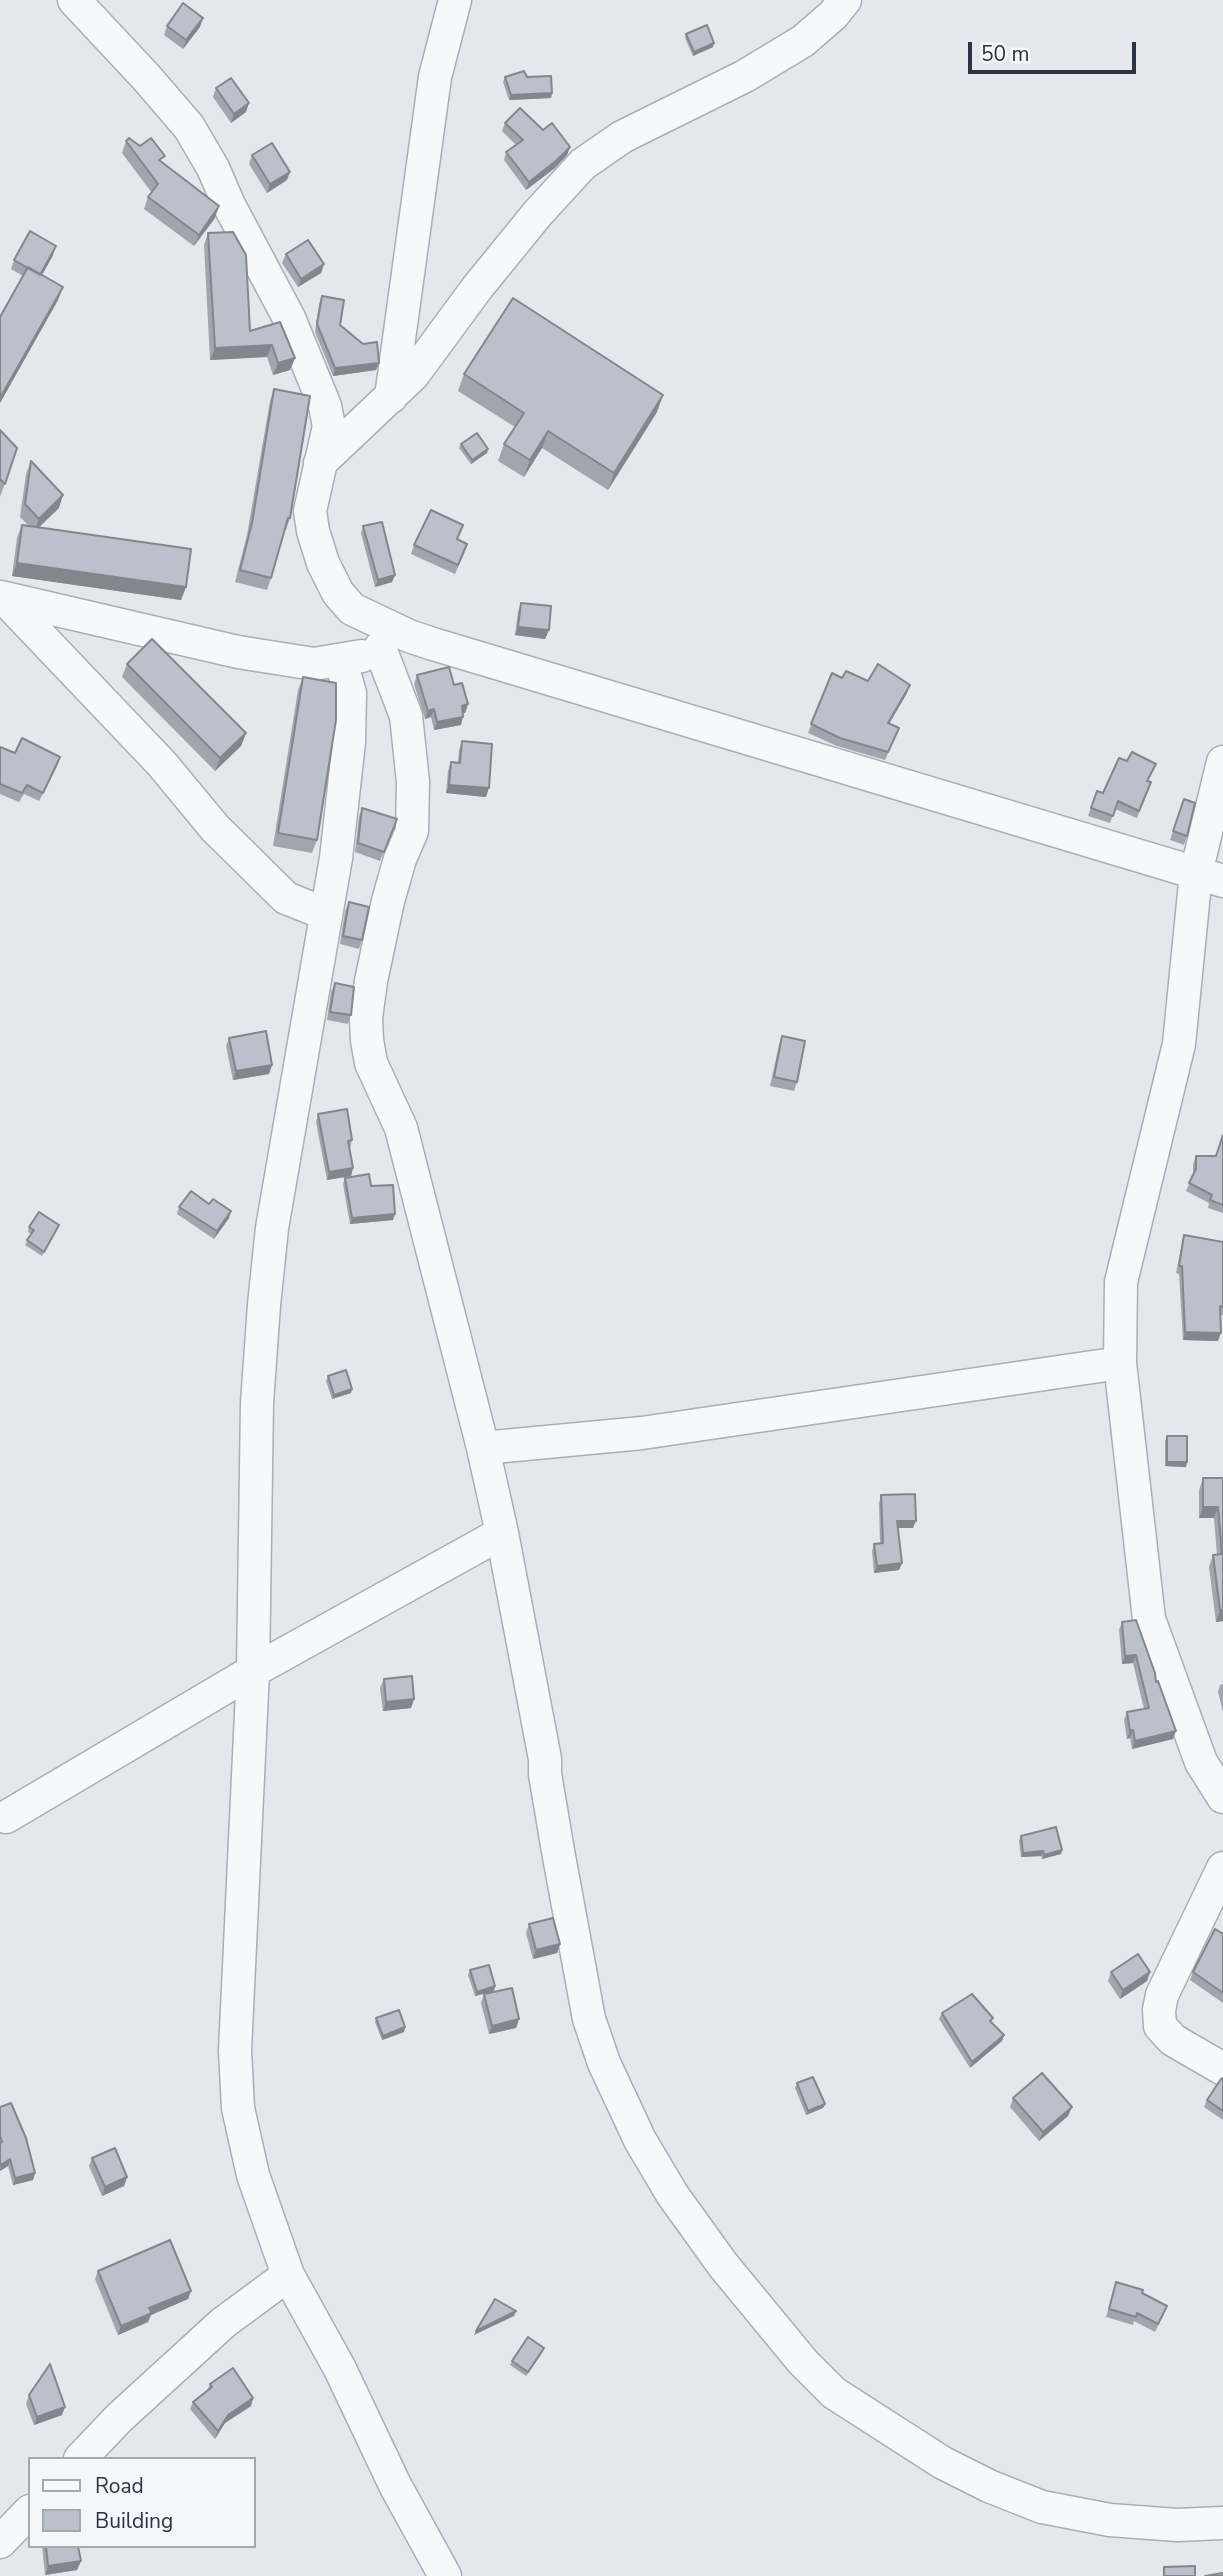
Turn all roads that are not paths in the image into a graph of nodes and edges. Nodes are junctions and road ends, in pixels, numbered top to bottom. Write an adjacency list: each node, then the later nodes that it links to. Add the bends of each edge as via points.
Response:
1 (74, 0): 5 (street, via 189,127 213,168 289,318 325,406 329,426)
2 (455, 0): 4 (street, via 435,77)
3 (845, 0): 4 (street, via 803,41 745,76 622,137 583,164)
4 (391, 397): 5 (street)
5 (320, 463): 7 (street, via 310,511 323,563 338,593 352,609)
6 (2, 597): 9 (street, via 238,652 314,664); 12 (street, via 162,764 215,828 286,898)
7 (409, 636): 8 (street); 11 (street)
8 (380, 648): 9 (street); 14 (street, via 407,716 412,831 388,901 371,981 367,1040 371,1063 401,1128)
9 (341, 660): 12 (street, via 351,693 349,741)
10 (1223, 762): 11 (street)
11 (1209, 877): 13 (street, via 1179,1044 1121,1282)
12 (326, 914): 16 (street, via 265,1292 257,1403)
13 (1120, 1363): 14 (street, via 642,1433); 17 (street, via 1149,1619 1201,1762)
14 (483, 1448): 15 (street)
15 (502, 1533): 16 (street); 24 (street, via 589,2019 640,2140 723,2265 834,2393 943,2463 1042,2507 1110,2520)
16 (253, 1671): 18 (street); 21 (street, via 235,2063 238,2108 253,2175)
17 (1223, 1797)
18 (6, 1817)
19 (1223, 1868): 20 (street, via 1159,2010 1160,2026 1173,2040)
20 (1223, 2069)
21 (288, 2275): 22 (street, via 223,2323); 26 (street)
22 (82, 2457)
23 (28, 2513): 25 (street)
24 (1223, 2523)
25 (0, 2542)
26 (445, 2576)

